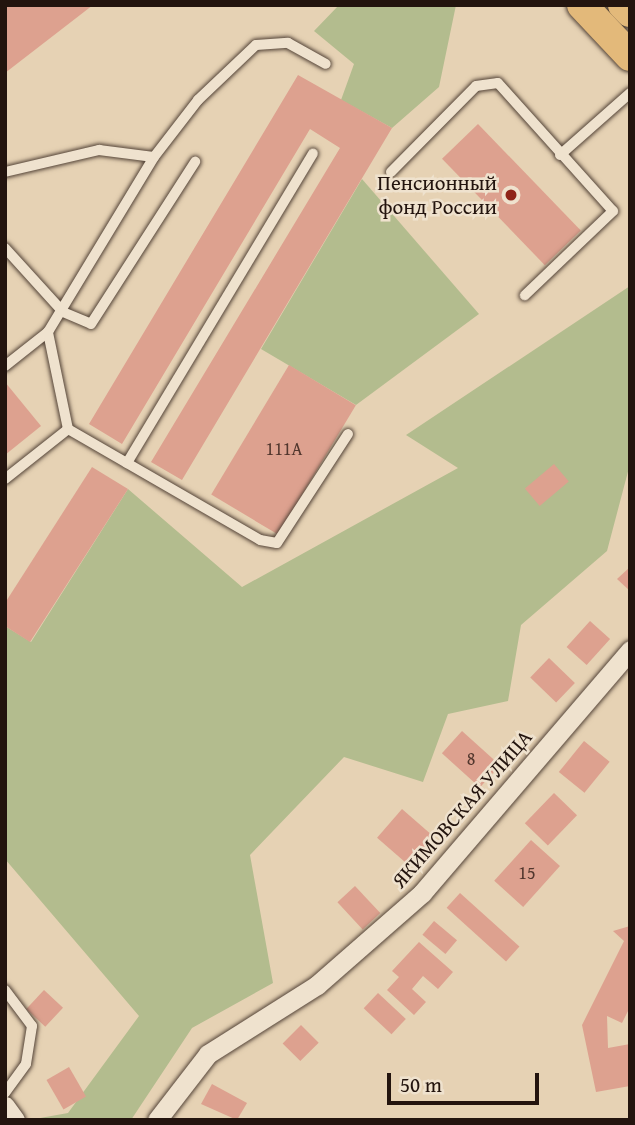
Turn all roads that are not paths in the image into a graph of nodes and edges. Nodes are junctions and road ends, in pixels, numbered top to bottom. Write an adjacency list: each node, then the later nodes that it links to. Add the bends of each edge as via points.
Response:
1 (582, 5): 4 (main road)
2 (623, 5): 3 (main road)
3 (630, 12)
4 (630, 56)
5 (326, 64): 9 (lane, via 288,43 256,45 198,100)
6 (630, 93): 8 (lane)
7 (313, 154): 20 (lane)
8 (560, 155): 12 (lane, via 498,83 476,86); 14 (lane, via 613,211)
9 (155, 157): 11 (lane, via 99,150); 15 (lane)
10 (195, 162): 15 (lane, via 100,318 81,323)
11 (5, 172)
12 (391, 172)
13 (5, 248): 15 (lane)
14 (525, 295)
15 (63, 312): 16 (lane)
16 (48, 332): 17 (lane); 18 (lane)
17 (5, 366)
18 (68, 429): 20 (lane); 21 (lane)
19 (348, 434): 20 (lane, via 276,543 260,540)
20 (127, 463)
21 (5, 479)
22 (630, 650): 27 (street, ЯКИМОВСКАЯ УЛИЦА, via 422,893 317,985 208,1054)
23 (5, 990): 24 (lane, via 32,1026 26,1064)
24 (5, 1093)
25 (5, 1106): 26 (street)
26 (15, 1120)
27 (157, 1120)

